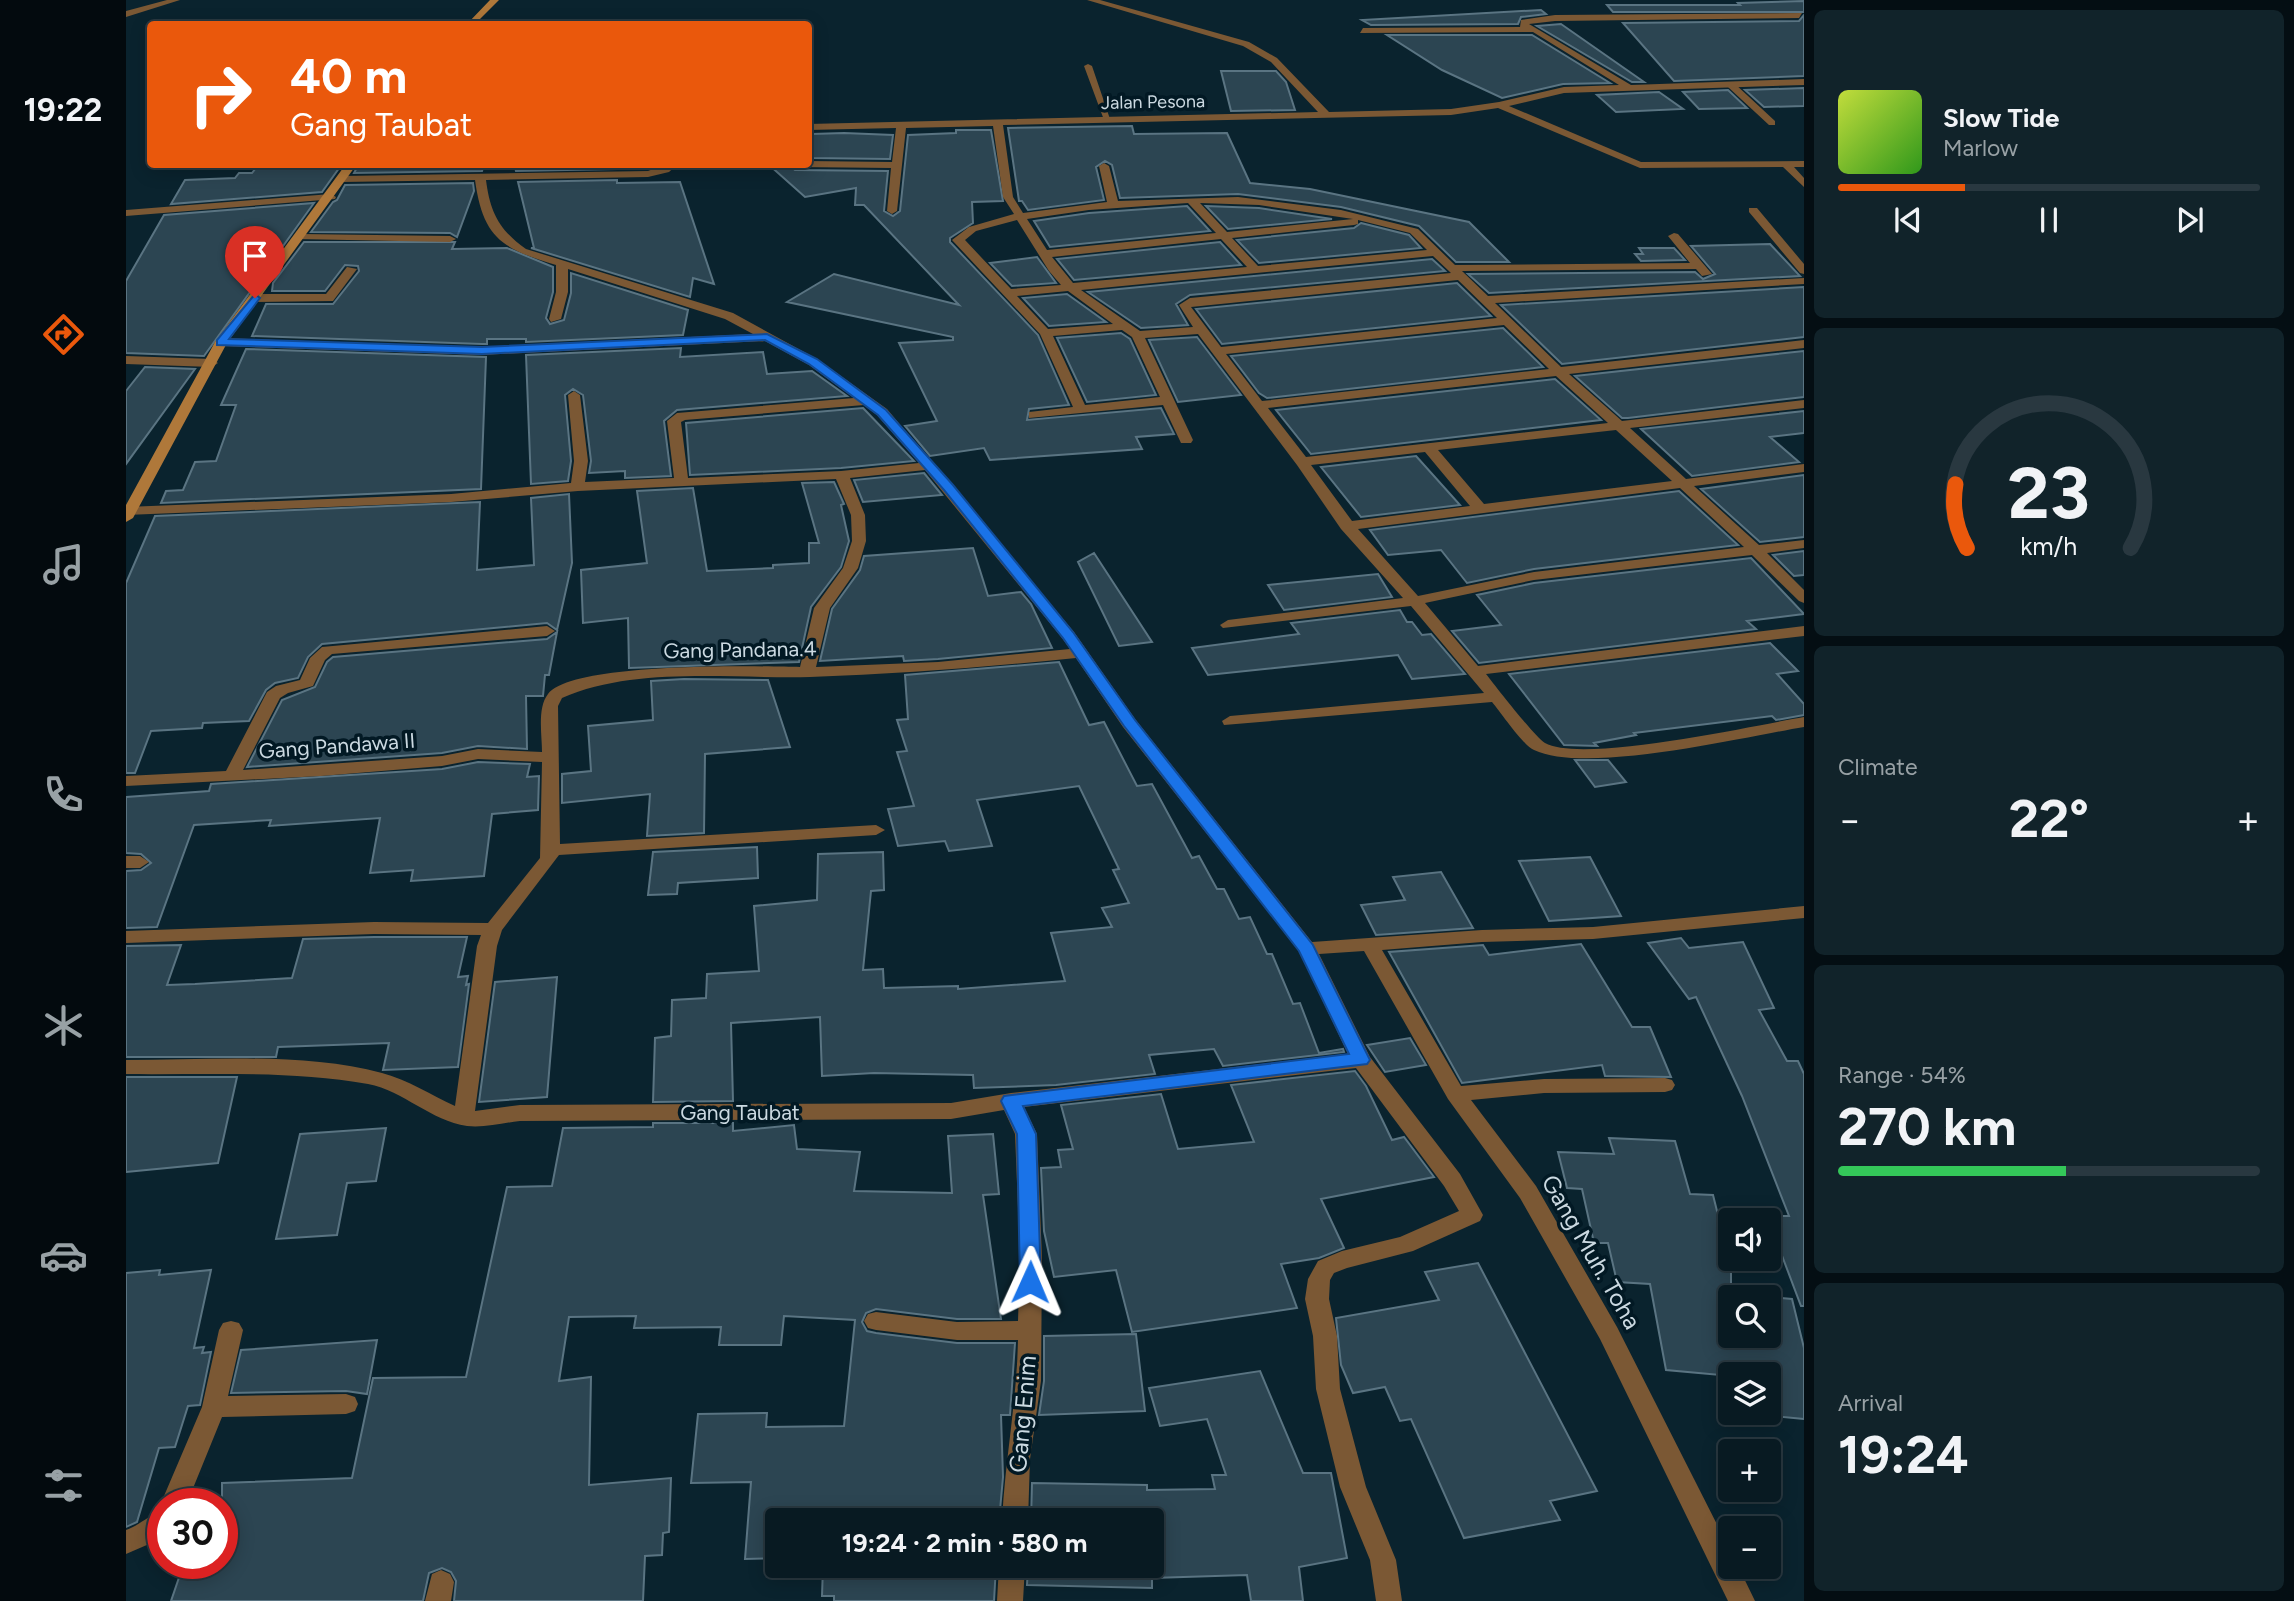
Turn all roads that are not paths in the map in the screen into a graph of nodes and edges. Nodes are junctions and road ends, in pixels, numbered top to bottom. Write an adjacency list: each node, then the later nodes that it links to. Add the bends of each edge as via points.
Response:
1 (176, 0): 5 (street)
2 (495, 0): 7 (street)
3 (1091, 0): 15 (street, via 1247,44 1274,60)
4 (1790, 7): 6 (street)
5 (126, 14)
6 (1802, 17): 8 (street, via 1555,18 1524,22)
7 (474, 21)
8 (1525, 28): 9 (street); 13 (street, via 1540,32)
9 (1363, 31)
10 (1088, 66): 16 (lane)
11 (1804, 82): 12 (street, Jalan Pesona)
12 (1731, 85): 13 (street, Jalan Pesona); 18 (lane)
13 (1628, 87): 14 (street, Jalan Pesona, via 1552,92)
14 (1499, 105): 15 (street, Jalan Pesona); 22 (street, via 1640,165)
15 (1327, 116): 16 (street, Jalan Pesona)
16 (1108, 120): 17 (street, Jalan Pesona)
17 (998, 123): 19 (street, Jalan Pesona); 37 (street, via 1008,197)
18 (1772, 123)
19 (901, 126): 20 (street, Jalan Pesona); 24 (street)
20 (812, 127)
21 (812, 164): 24 (street)
22 (1786, 164): 23 (street); 30 (street)
23 (1804, 164)
24 (898, 165): 35 (street)
25 (1104, 166): 33 (street)
26 (349, 168): 29 (street)
27 (668, 168): 28 (street, via 648,174)
28 (491, 172): 29 (street); 45 (street, via 485,213 494,231 522,251)
29 (342, 178): 31 (street)
30 (1804, 184)
31 (331, 197): 36 (street); 41 (street)
32 (1191, 200): 33 (street); 38 (street, via 1305,207); 39 (street)
33 (1114, 207): 37 (street)
34 (1753, 210): 50 (street)
35 (892, 211)
36 (126, 213)
37 (1019, 214): 44 (street); 55 (street, via 970,227 958,240)
38 (1371, 220): 39 (street); 43 (street, via 1414,231)
39 (1227, 236): 44 (street); 49 (street)
40 (1674, 236): 46 (street)
41 (301, 237): 42 (street); 56 (street)
42 (450, 239)
43 (1436, 252): 48 (street); 49 (street)
44 (1044, 254): 54 (street)
45 (562, 264): 58 (street, via 562,292); 63 (street, via 716,311)
46 (1699, 266): 48 (street); 53 (street)
47 (351, 268): 56 (street, via 329,298)
48 (1450, 268): 51 (street)
49 (1257, 271): 54 (street)
50 (1804, 271)
51 (1461, 276): 57 (street); 60 (street, via 1194,301 1185,305 1186,310)
52 (1804, 281): 53 (street)
53 (1717, 286): 57 (street)
54 (1072, 289): 55 (street); 61 (street)
55 (1010, 293): 62 (street)
56 (255, 298): 64 (street)
57 (1487, 300): 59 (street)
58 (555, 319)
59 (1507, 321): 66 (street); 69 (street)
60 (1201, 330): 61 (street); 66 (street)
61 (1132, 331): 62 (street); 71 (street)
62 (1045, 333): 75 (street)
63 (767, 337): 64 (street, via 482,351); 72 (street, via 813,362)
64 (221, 342): 68 (street)
65 (1804, 344): 69 (street)
66 (1218, 351): 74 (street)
67 (126, 360): 68 (street)
68 (212, 363): 88 (street)
69 (1558, 371): 74 (street); 77 (street)
70 (574, 396): 86 (street, via 581,461)
71 (1169, 400): 75 (street); 78 (street)
72 (864, 401): 81 (street, via 898,429); 84 (street, via 682,415 674,421)
73 (1804, 404): 77 (street)
74 (1259, 405): 80 (street)
75 (1081, 410): 76 (street)
76 (1034, 415)
77 (1617, 425): 79 (street); 85 (street)
78 (1186, 440)
79 (1429, 448): 80 (street); 87 (street)
80 (1302, 462): 89 (street)
81 (927, 467): 83 (street); 97 (street)
82 (1804, 468): 85 (street)
83 (841, 475): 84 (street); 99 (street, via 860,514 860,535 853,564 822,609)
84 (681, 480): 86 (street)
85 (1683, 483): 87 (street); 91 (street)
86 (578, 487): 88 (street, via 451,498)
87 (1480, 509): 89 (street)
88 (127, 513)
89 (1346, 526): 93 (street)
90 (1804, 544): 91 (street)
91 (1756, 552): 92 (street); 93 (street, via 1534,576)
92 (1804, 598)
93 (1415, 601): 94 (street); 98 (street)
94 (1228, 625)
95 (547, 631): 104 (street, via 328,650 318,658 307,683 273,695)
96 (1804, 631): 98 (street)
97 (1081, 653): 99 (street, Gang Pandana.4, via 938,667); 112 (street, via 1129,723)
98 (1473, 671): 100 (street)
99 (807, 672): 103 (street, Gang Pandana.4, via 688,670 566,688 555,695 550,706)
100 (1496, 696): 101 (street); 102 (street, via 1538,746 1561,755 1620,752)
101 (1230, 721)
102 (1804, 722)
103 (551, 757): 104 (street, Gang Pandawa II, via 478,754 442,761); 107 (street, Gang Pandana.4)
104 (231, 777): 105 (street, Gang Pandawa II)
105 (126, 781)
106 (876, 830): 107 (street)
107 (551, 850): 109 (street, via 549,859)
108 (1804, 912): 111 (street, via 1592,933)
109 (493, 929): 110 (street, via 374,928); 118 (street)
110 (126, 937)
111 (1362, 944): 112 (street); 116 (street, Gang Muh. Toha)
112 (1307, 949): 113 (street)
113 (1360, 1060): 117 (street, Gang Taubat); 130 (street, via 1452,1180 1472,1215 1405,1245 1342,1260 1326,1267 1319,1279 1317,1299 1328,1389 1353,1487 1383,1560)
114 (126, 1067): 118 (street, Gang Taubat, via 368,1076 401,1084)
115 (1665, 1085): 116 (street, via 1544,1086)
116 (1455, 1094): 131 (street, Gang Muh. Toha, via 1528,1192 1602,1322)
117 (1011, 1101): 118 (street, Gang Taubat, via 908,1113 621,1112); 121 (street, Gang Enim, via 1026,1134)
118 (464, 1118)
119 (876, 1321): 121 (street, via 957,1331)
120 (231, 1331): 123 (street)
121 (1029, 1331): 125 (street, Gang Enim, via 1029,1381)
122 (346, 1404): 123 (street)
123 (214, 1407): 124 (street)
124 (180, 1488)
125 (1016, 1508)
126 (147, 1533): 127 (street)
127 (126, 1542)
128 (1011, 1578): 129 (street)
129 (1010, 1601)
130 (1389, 1601)
131 (1742, 1601)

